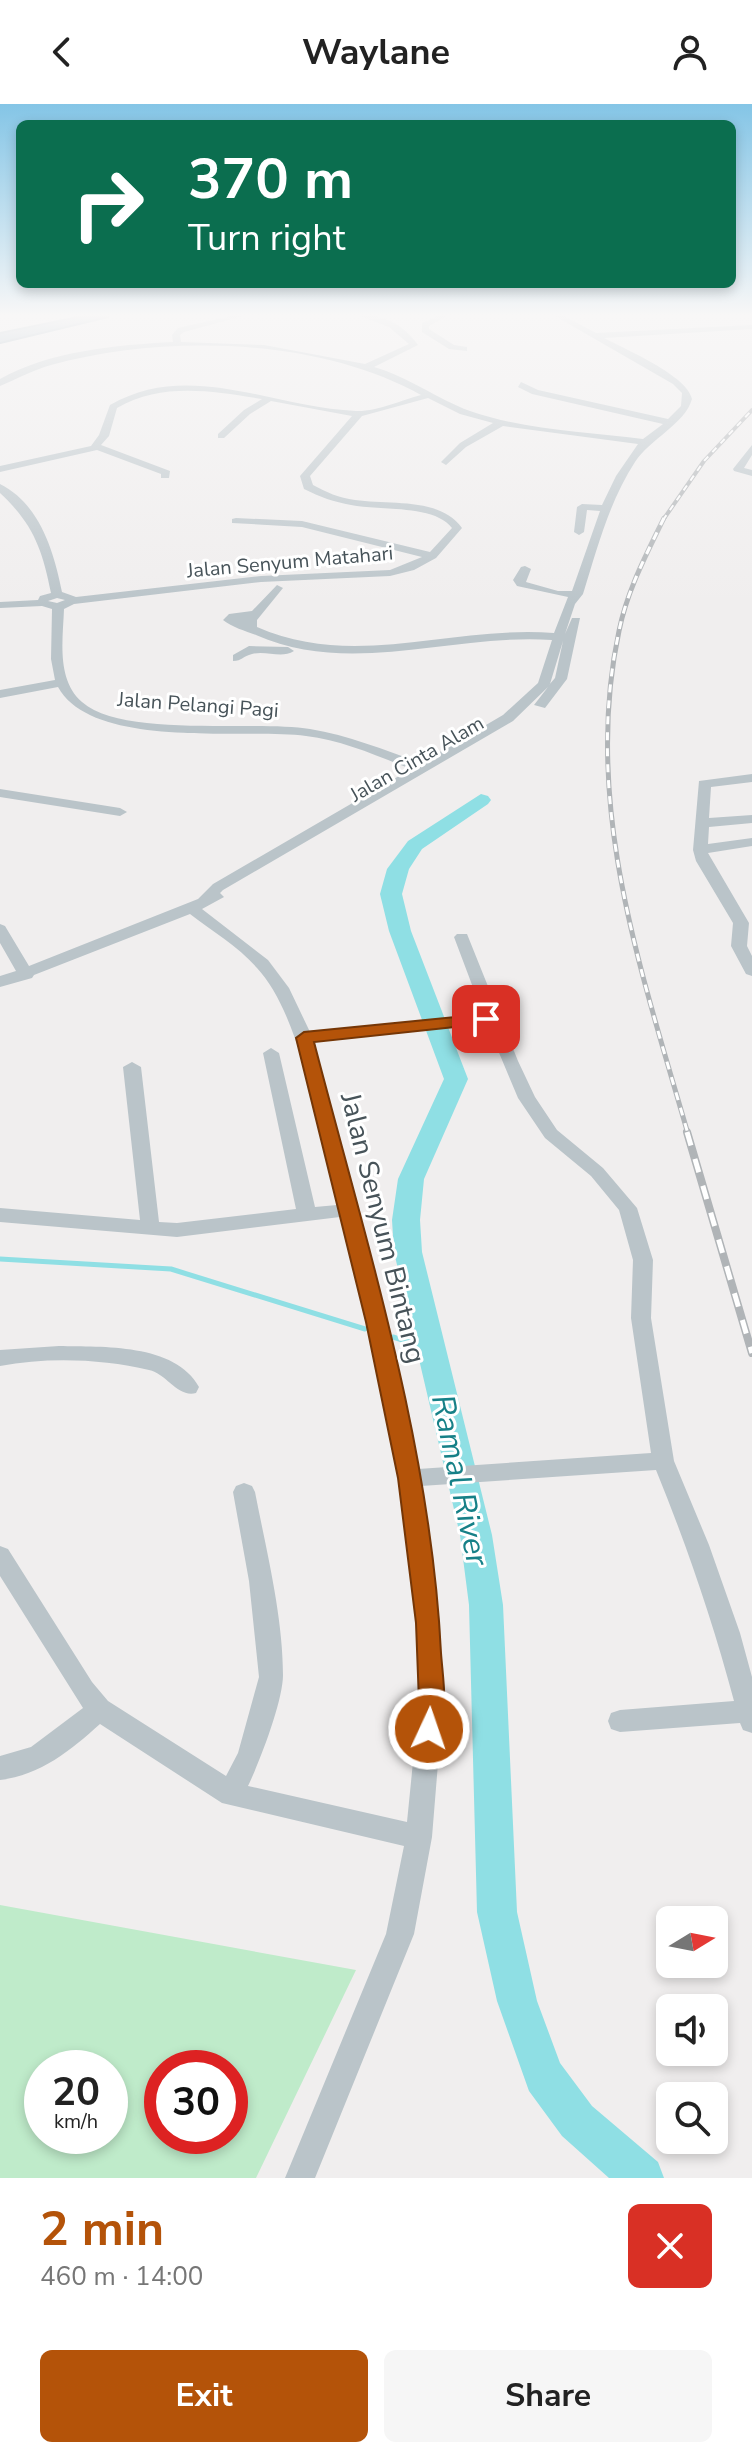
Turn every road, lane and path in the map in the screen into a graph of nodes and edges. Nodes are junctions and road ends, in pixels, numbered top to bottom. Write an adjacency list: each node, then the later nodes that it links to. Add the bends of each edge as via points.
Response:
1 (111, 413): 13 (street)
2 (246, 413): 11 (street)
3 (351, 413): 8 (street)
4 (364, 413): 8 (street)
5 (469, 413): 10 (street)
6 (627, 413): 9 (street)
7 (680, 413): 9 (street, Jalan Cinta Alam)
8 (359, 414): 22 (street, Jalan Senyum Matahari, via 305,476 308,487 328,497 449,517 457,528 451,541)
9 (668, 422): 12 (street, Jalan Cinta Alam)
10 (501, 423): 12 (street); 15 (street, via 463,445)
11 (221, 436)
12 (645, 442): 19 (street, Jalan Cinta Alam)
13 (96, 448): 13 (street, via 168,474 160,476); 16 (street)
14 (752, 448): 17 (street, via 738,469)
15 (446, 462)
16 (0, 469)
17 (752, 473)
18 (0, 487): 26 (street, via 46,542)
19 (605, 508): 21 (street, via 582,507); 25 (street, Jalan Cinta Alam)
20 (236, 521): 22 (street, via 302,524)
21 (579, 532)
22 (432, 556): 26 (street, Jalan Senyum Matahari, via 390,573 261,579)
23 (525, 569): 25 (street, via 521,584)
24 (277, 588): 28 (street)
25 (577, 594): 30 (street, Jalan Cinta Alam, via 580,604)
26 (58, 601): 27 (street); 33 (street, via 55,654)
27 (0, 605)
28 (258, 614): 29 (street); 29 (street, via 229,620)
29 (251, 629): 31 (street)
30 (565, 638): 31 (street, via 501,635 372,649); 35 (street, Jalan Cinta Alam, via 544,684 508,718); 43 (street, Jalan Cinta Alam, via 557,686 527,717 228,893)
31 (307, 650): 32 (street, via 249,650)
32 (237, 658)
33 (61, 683): 34 (street); 35 (street, Jalan Pelangi Pagi, via 79,707 105,719 309,732)
34 (0, 694)
35 (418, 767): 43 (street, Jalan Cinta Alam, via 218,887)
36 (752, 778): 40 (street, via 706,782)
37 (0, 793): 38 (street)
38 (120, 812)
39 (752, 819): 40 (street)
40 (703, 823): 42 (street)
41 (752, 842): 42 (street)
42 (700, 850): 46 (street, via 741,923 739,946)
43 (199, 904): 47 (street, Jalan Cinta Alam); 50 (street, Jalan Senyum Bintang, via 262,963 281,988)
44 (0, 929): 47 (street)
45 (462, 937): 49 (street)
46 (752, 971)
47 (26, 975): 48 (street, Jalan Cinta Alam)
48 (0, 982)
49 (490, 1018): 50 (street); 59 (street, via 527,1098 551,1134 597,1172 628,1208 643,1260 641,1318)
50 (304, 1038): 53 (street, Jalan Senyum Bintang)
51 (271, 1053): 55 (street)
52 (132, 1067): 56 (street)
53 (346, 1210): 55 (street); 60 (street, Jalan Senyum Bintang)
54 (0, 1215): 56 (street)
55 (307, 1215): 56 (street, via 177,1230)
56 (150, 1228)
57 (0, 1358): 58 (street, via 50,1353 141,1361 168,1367)
58 (189, 1387)
59 (663, 1461): 60 (street); 64 (street, via 698,1545)
60 (409, 1478): 68 (street, Jalan Senyum Bintang, via 428,1623 431,1702)
61 (244, 1492): 67 (street, via 271,1677 250,1754)
62 (0, 1556): 63 (street)
63 (99, 1709): 66 (street, via 67,1737 17,1768); 67 (street)
64 (750, 1716): 65 (street)
65 (620, 1721)
66 (0, 1768)
67 (231, 1794): 68 (street)
68 (419, 1837): 69 (street, Jalan Senyum Bintang, via 400,1934)
69 (300, 2178)

